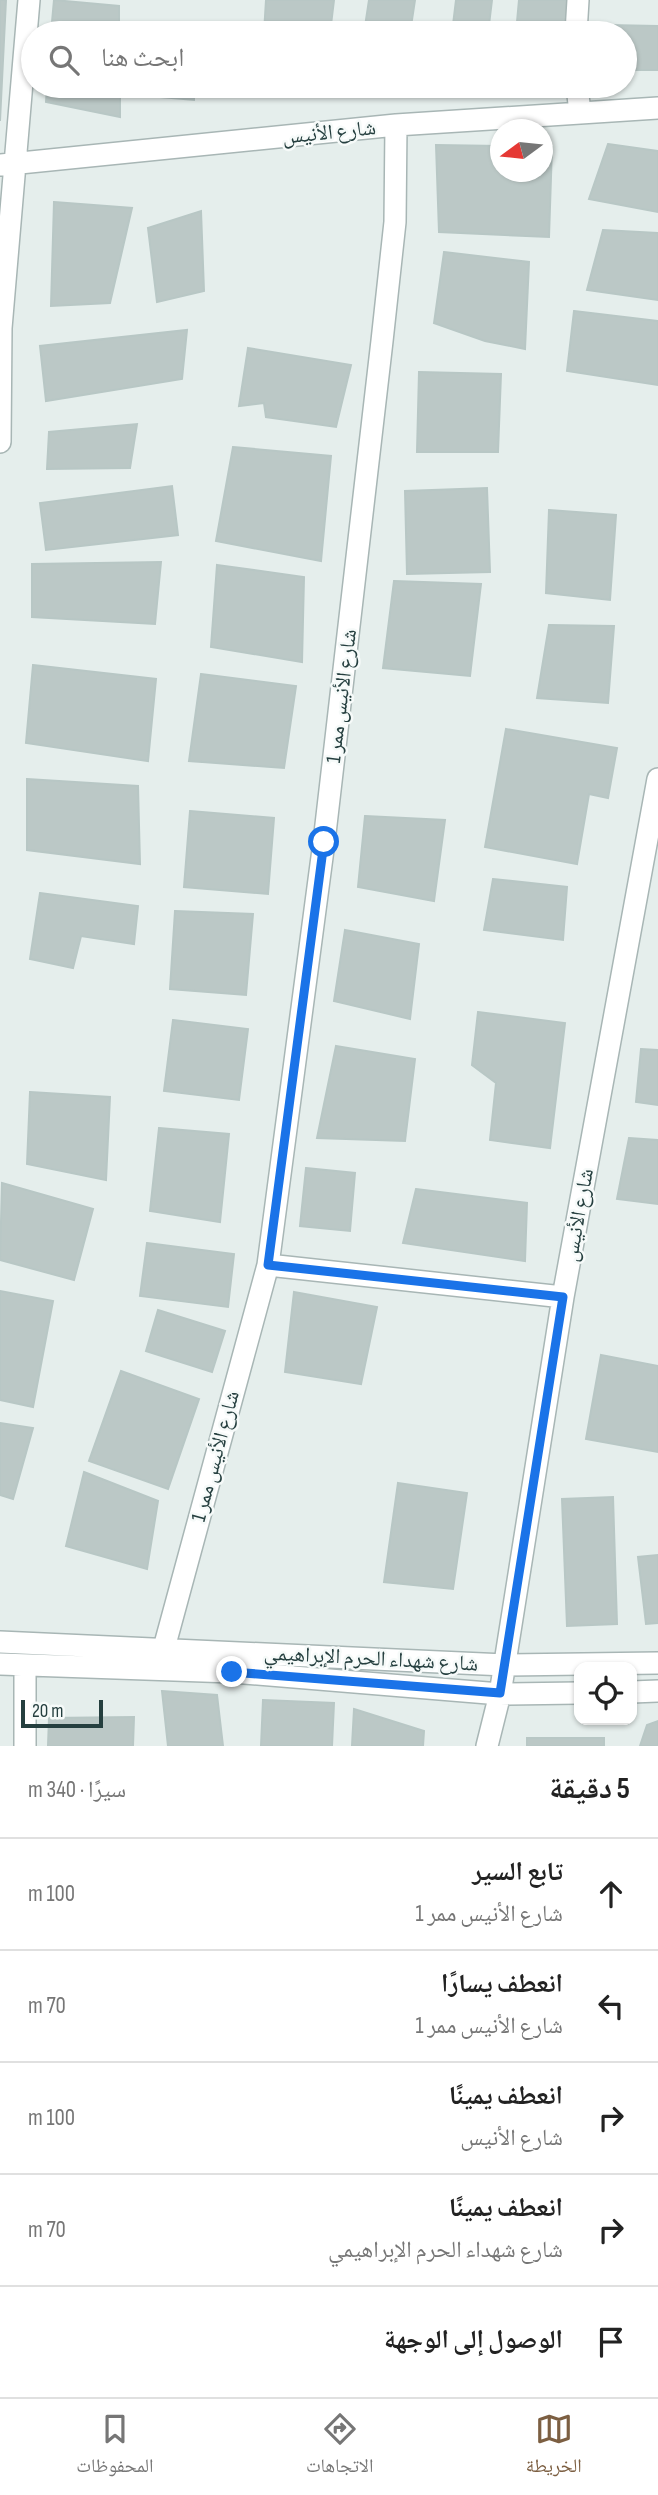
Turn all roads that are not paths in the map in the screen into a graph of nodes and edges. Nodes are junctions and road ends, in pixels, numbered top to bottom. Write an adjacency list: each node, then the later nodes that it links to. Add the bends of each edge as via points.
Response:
1 (29, 0): 3 (street)
2 (578, 0): 4 (street)
3 (26, 21)
4 (577, 21)
5 (21, 57): 10 (street)
6 (579, 98): 8 (street)
7 (658, 108): 8 (street, شارع الأنيس)
8 (580, 113): 9 (street, شارع الأنيس)
9 (396, 125): 10 (street, شارع الأنيس); 13 (street, شارع الأنيس ممر 1, via 395,222 382,341 324,842)
10 (6, 164): 11 (street)
11 (0, 442)
12 (658, 779): 14 (street, شارع الأنيس)
13 (268, 1265): 14 (street); 16 (street, شارع الأنيس ممر 1)
14 (563, 1297): 20 (street, شارع الأنيس)
15 (0, 1643): 16 (street, شارع شهداء الحرم الإبراهيمي)
16 (164, 1648): 20 (street, شارع شهداء الحرم الإبراهيمي)
17 (658, 1663): 20 (street, شارع شهداء الحرم الإبراهيمي)
18 (0, 1664): 19 (street, شارع شهداء الحرم الإبراهيمي)
19 (25, 1665): 23 (street, شارع شهداء الحرم الإبراهيمي, via 232,1672); 25 (street)
20 (505, 1665): 23 (street, شارع الأنيس)
21 (658, 1691): 22 (street)
22 (637, 1692)
23 (500, 1693): 24 (street, شارع شهداء الحرم الإبراهيمي); 26 (street, شارع الأنيس)
24 (574, 1693)
25 (25, 1746)
26 (487, 1746)

